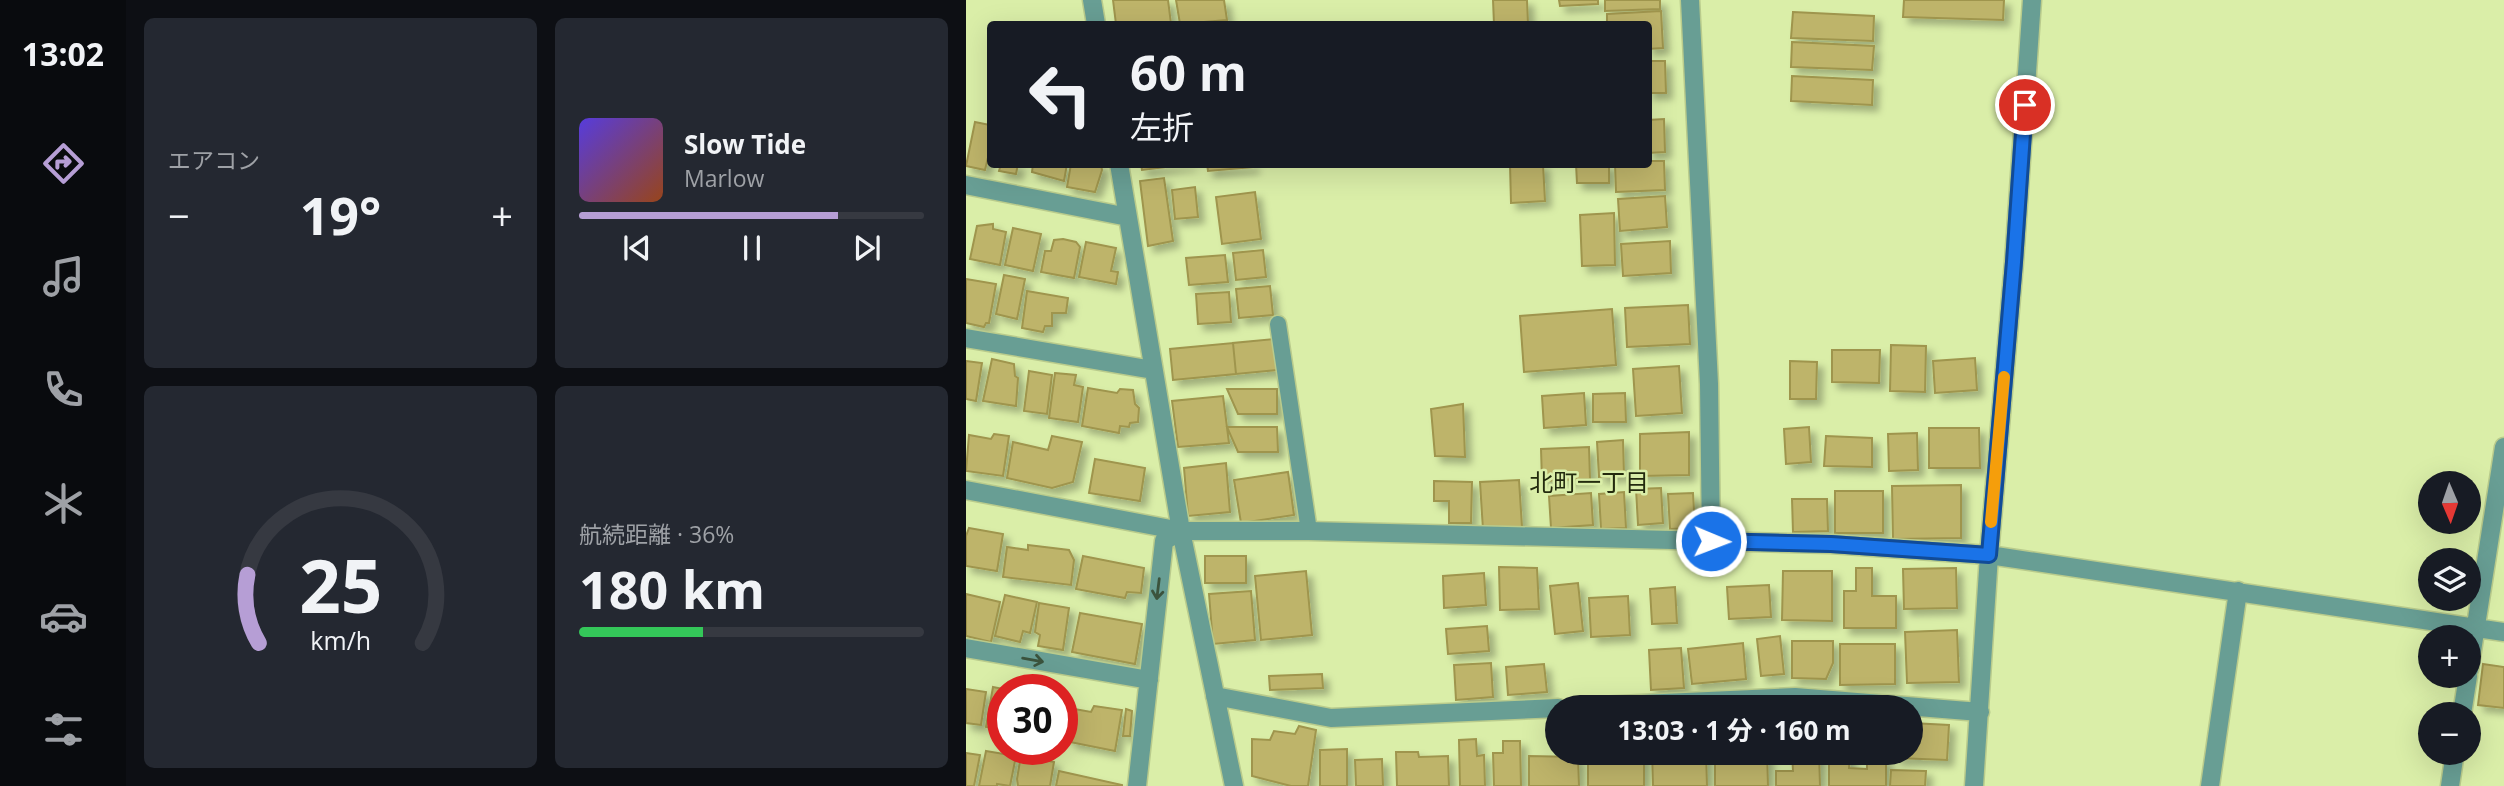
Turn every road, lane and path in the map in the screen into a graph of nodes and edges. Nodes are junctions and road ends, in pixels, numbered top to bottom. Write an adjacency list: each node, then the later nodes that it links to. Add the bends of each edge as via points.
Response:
1 (1093, 0): 4 (street)
2 (1690, 0): 15 (street, via 1709,384)
3 (2032, 0): 16 (street)
4 (1096, 21)
5 (1120, 168): 7 (street)
6 (966, 185): 7 (street)
7 (1128, 217): 10 (street)
8 (1278, 324): 14 (lane)
9 (966, 338): 10 (street)
10 (1153, 370): 13 (street)
11 (2504, 447): 19 (street)
12 (966, 490): 13 (street)
13 (1181, 531): 14 (street); 23 (street, one-way to 23, via 1164,541); 24 (street)
14 (1309, 531): 15 (street)
15 (1711, 541): 16 (street)
16 (1989, 555): 17 (street); 27 (street)
17 (2238, 591): 18 (street); 32 (street)
18 (2457, 625)
19 (2476, 625)
20 (2481, 629): 21 (street)
21 (2504, 632)
22 (966, 648): 23 (street, one-way to 23)
23 (1149, 680): 29 (street)
24 (1215, 696): 26 (street, via 1331,718); 30 (street)
25 (1923, 707): 27 (street)
26 (1545, 709)
27 (1980, 712): 31 (street)
28 (2453, 765): 33 (street)
29 (1138, 786)
30 (1234, 786)
31 (1974, 786)
32 (2210, 786)
33 (2450, 786)

